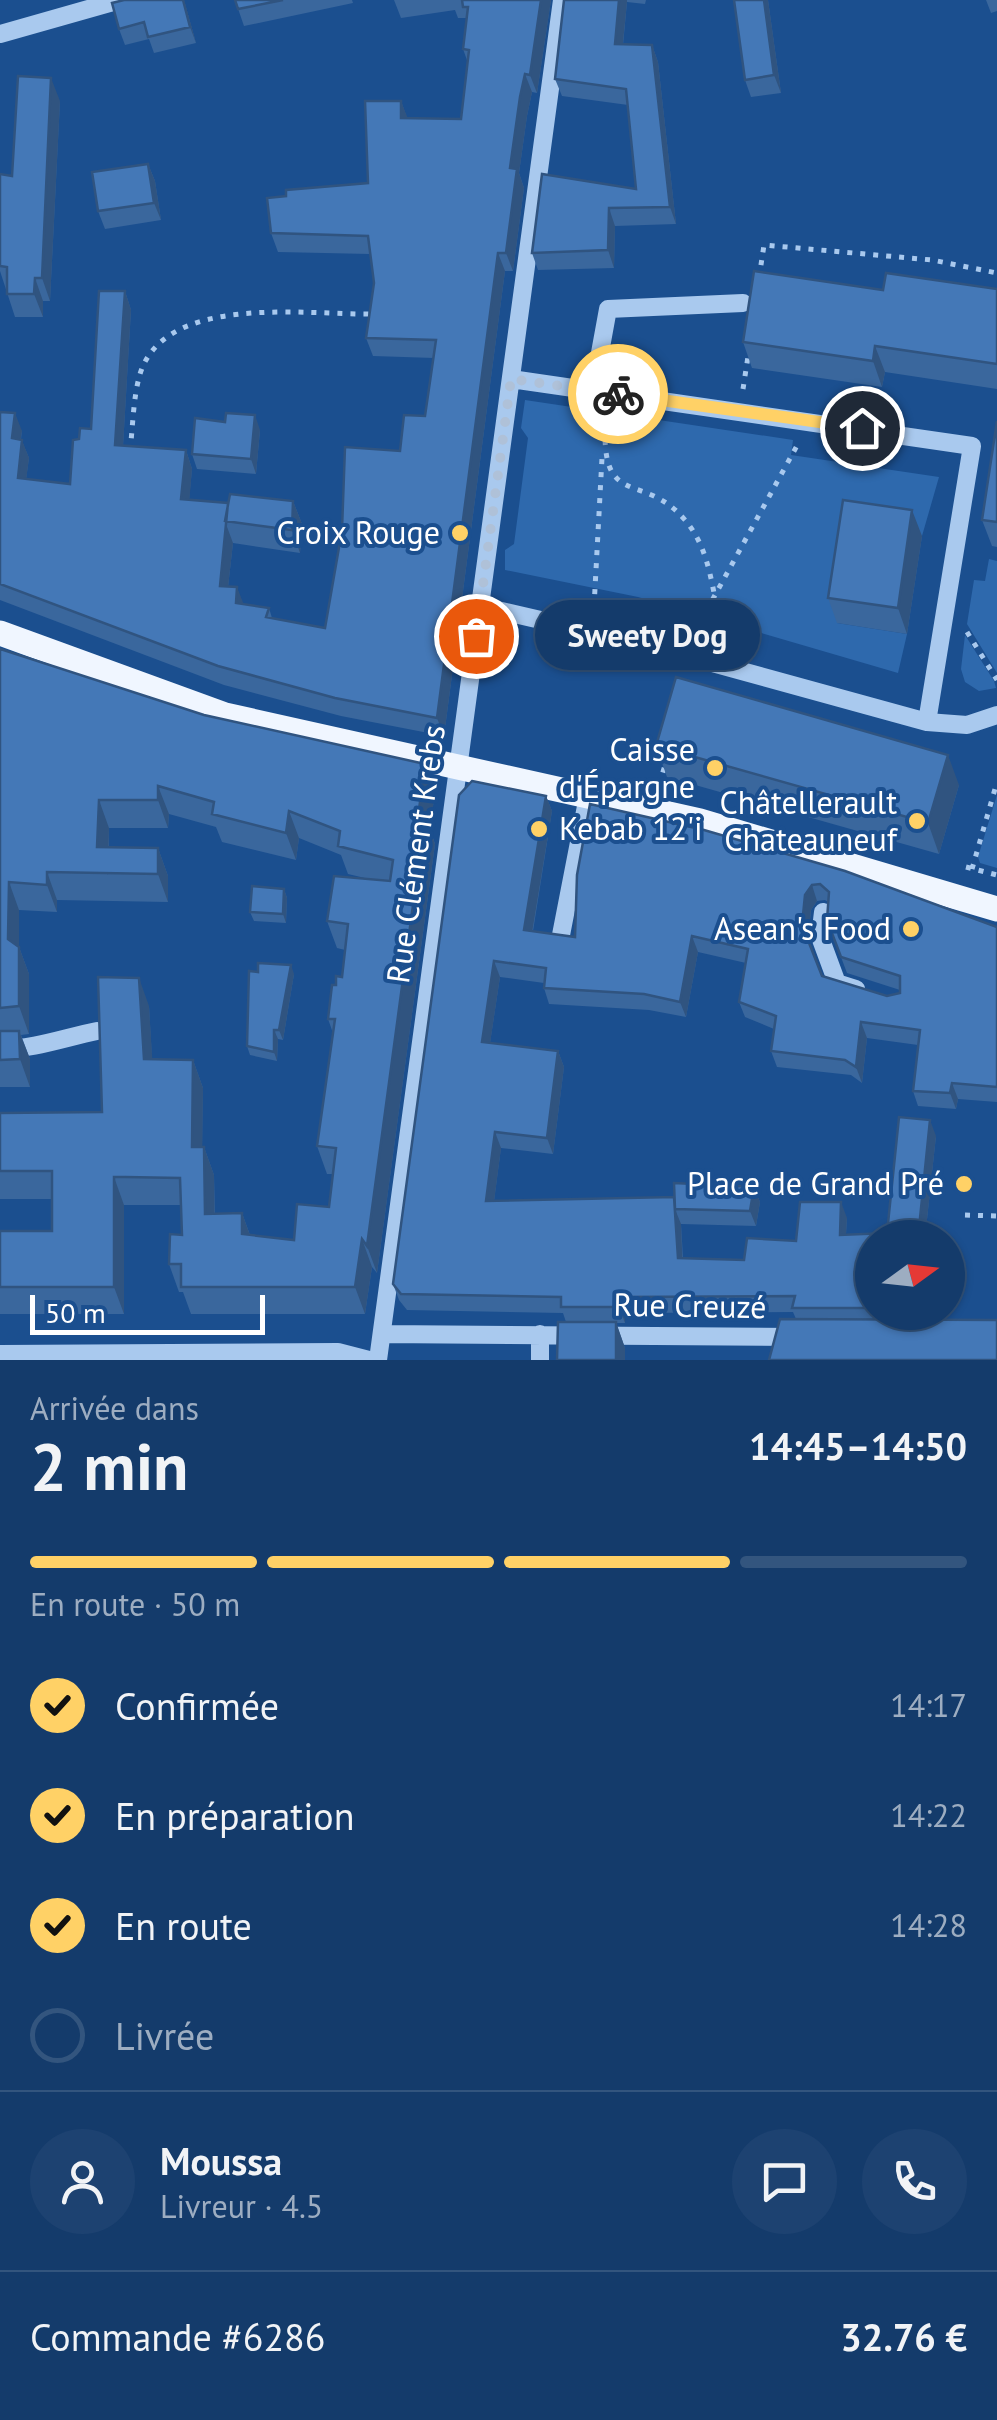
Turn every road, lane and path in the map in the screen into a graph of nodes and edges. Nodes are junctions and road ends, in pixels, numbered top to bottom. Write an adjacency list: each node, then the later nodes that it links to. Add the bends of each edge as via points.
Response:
1 (120, 0): 3 (street)
2 (562, 0): 8 (street, Rue Clément Krebs)
3 (0, 34)
4 (997, 273): 5 (path, via 932,260 764,246 756,303)
5 (743, 303): 9 (street, via 608,310)
6 (388, 314): 13 (path, via 218,316 181,327 150,353 140,373)
7 (750, 339): 10 (path)
8 (511, 379): 9 (street); 16 (street, Rue Clément Krebs)
9 (600, 392): 10 (street); 12 (path)
10 (739, 411): 11 (street)
11 (802, 420): 14 (path, via 798,448); 15 (street, via 972,446)
12 (603, 450): 14 (path, via 615,478 684,518 700,541); 17 (path, via 598,586)
13 (128, 466)
14 (715, 596): 19 (path, via 703,616)
15 (946, 599): 20 (path); 22 (street)
16 (480, 606): 17 (street); 24 (street, Rue Clément Krebs)
17 (588, 632): 19 (street)
18 (0, 633): 24 (main road, via 225,714)
19 (696, 658): 22 (street)
20 (997, 680)
21 (997, 715): 22 (street, via 967,724)
22 (927, 722)
23 (671, 746): 27 (path)
24 (458, 768): 26 (main road); 37 (street, Rue Clément Krebs)
25 (997, 782): 28 (path)
26 (588, 796): 27 (main road); 31 (street)
27 (654, 810): 29 (main road, via 836,870)
28 (972, 869)
29 (997, 909)
30 (823, 912): 32 (street, via 820,937 836,984)
31 (561, 936)
32 (881, 996)
33 (97, 1031): 34 (street, via 38,1049)
34 (0, 1048)
35 (965, 1216): 36 (path)
36 (997, 1216)
37 (382, 1334): 38 (street, Rue Creuzé); 43 (street, Rue Clément Krebs)
38 (540, 1334): 39 (street, Rue Creuzé); 44 (street)
39 (826, 1336)
40 (0, 1354): 41 (street)
41 (212, 1356): 42 (street, via 338,1352)
42 (369, 1360)
43 (378, 1360)
44 (540, 1360)

